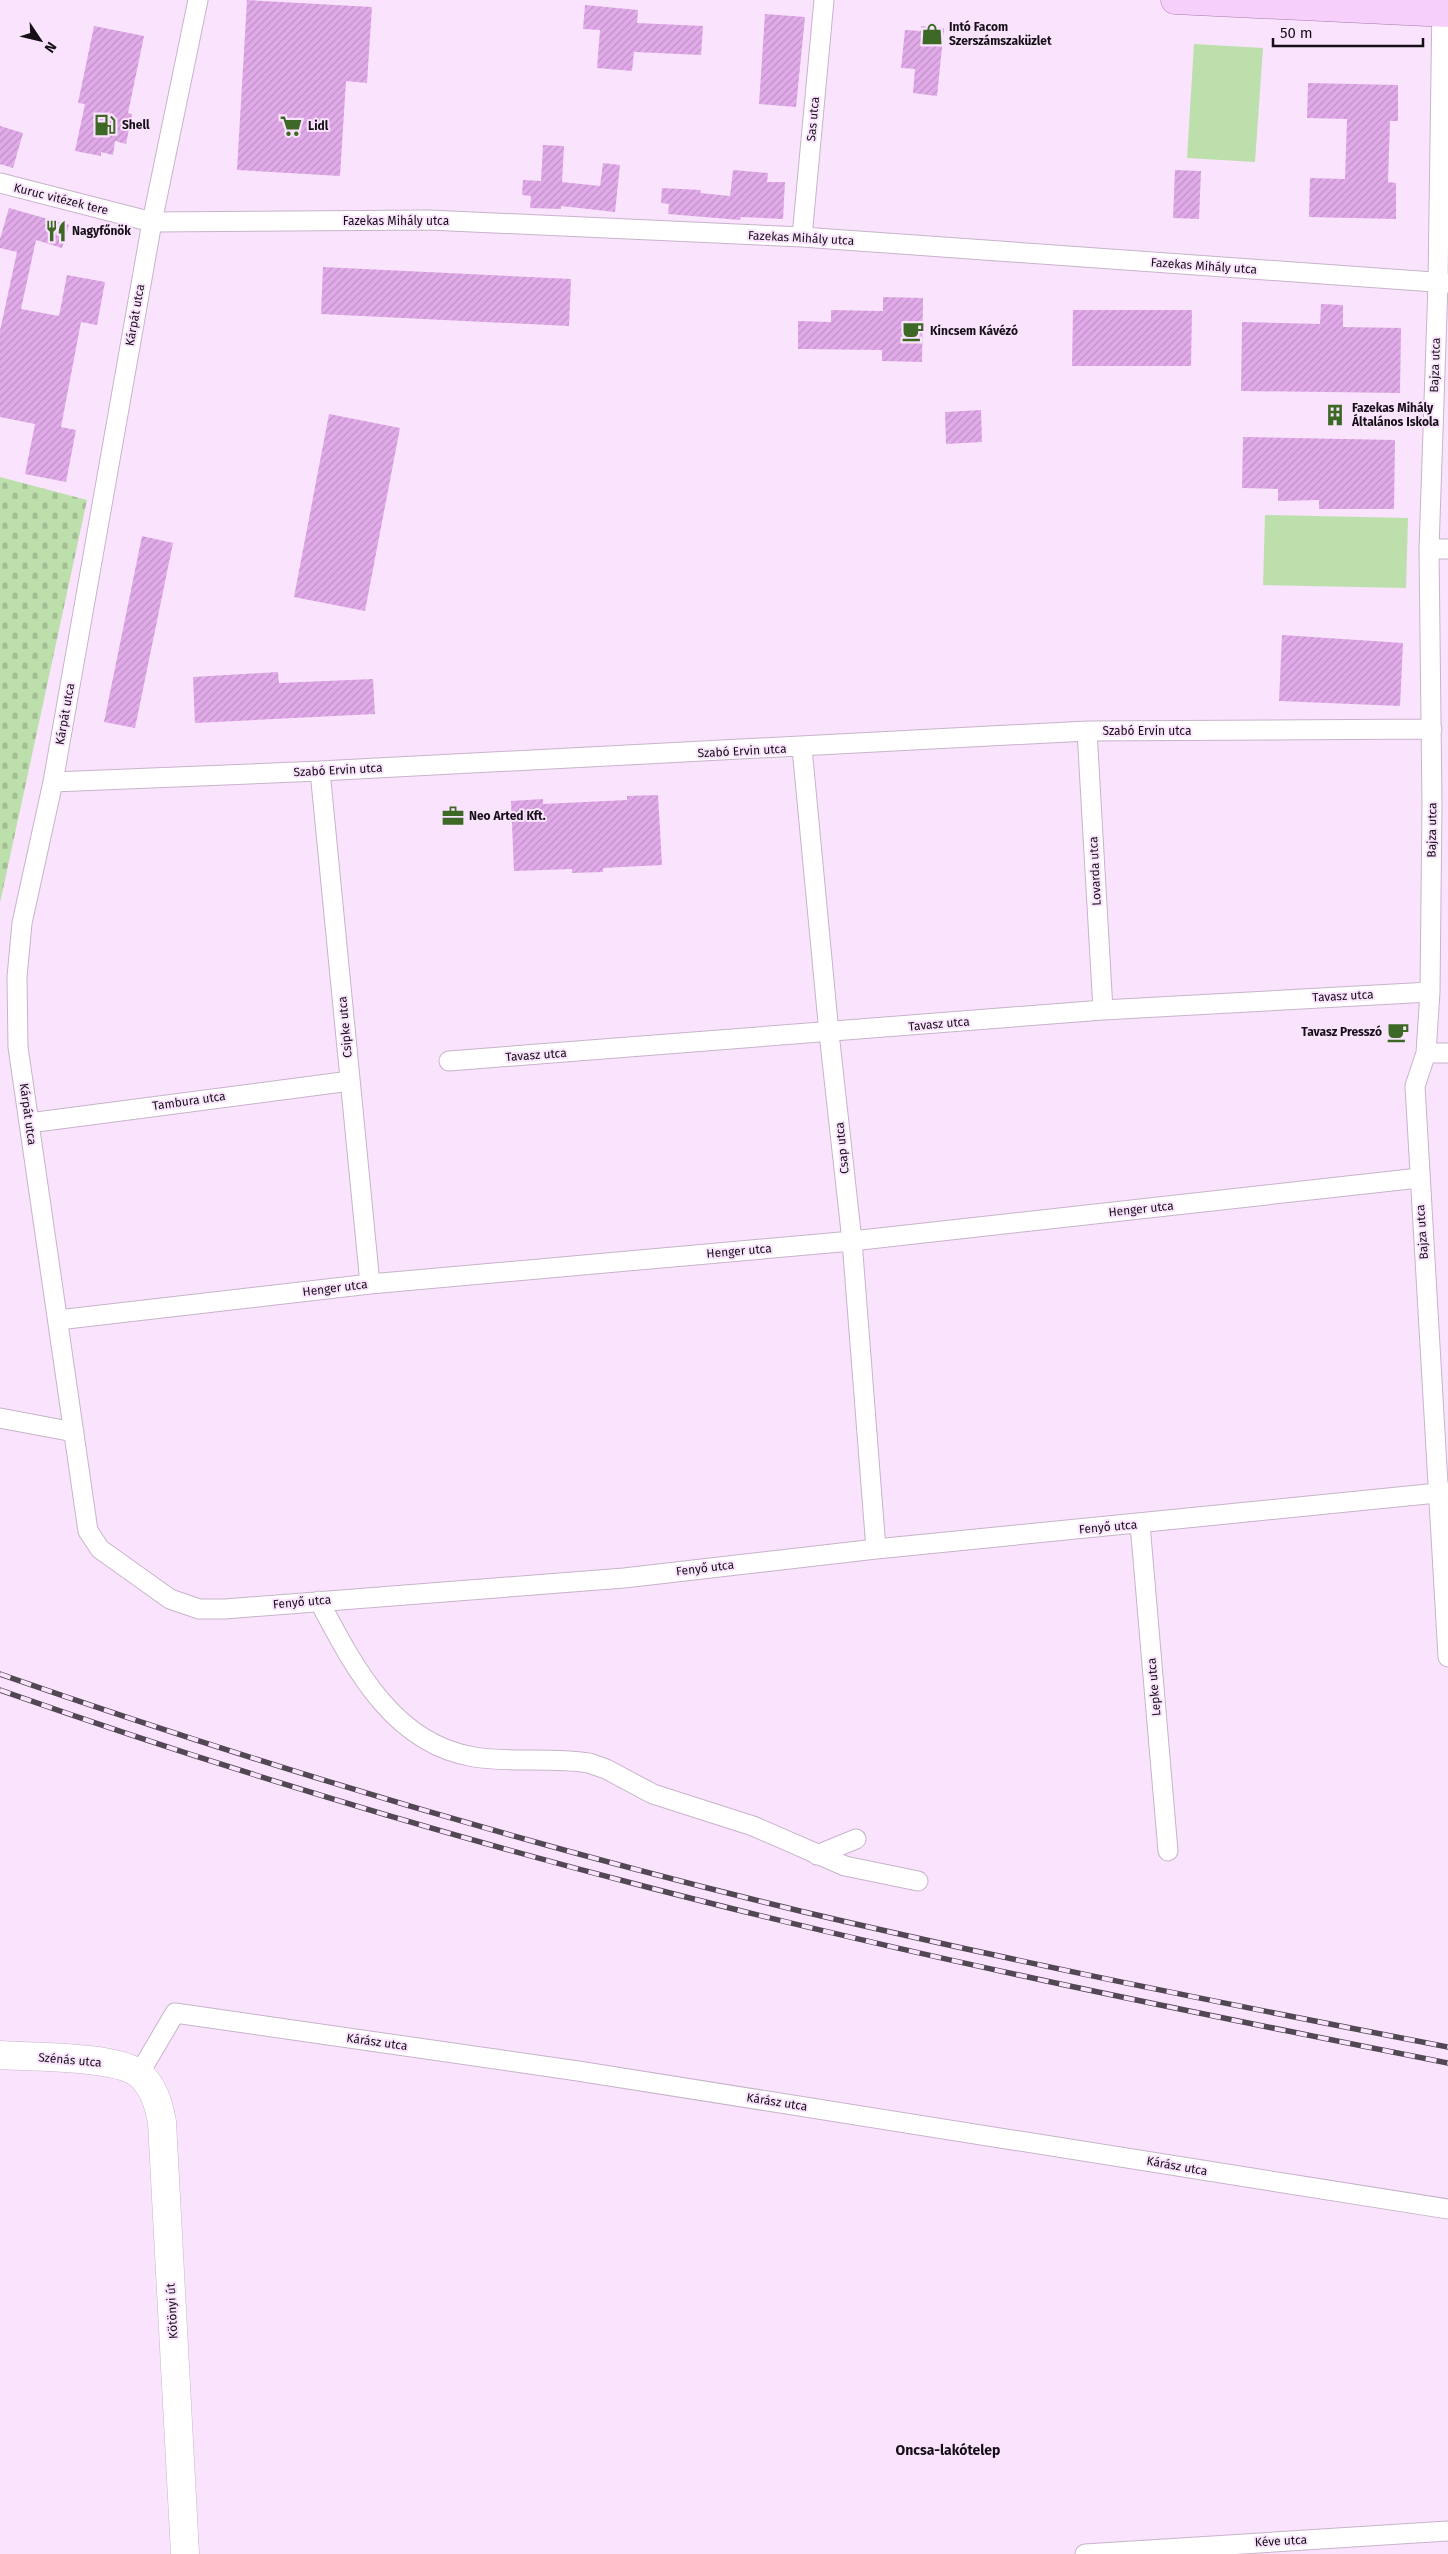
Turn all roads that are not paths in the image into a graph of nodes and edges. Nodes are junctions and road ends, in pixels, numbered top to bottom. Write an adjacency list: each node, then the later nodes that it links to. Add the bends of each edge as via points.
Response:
1 (198, 0): 6 (street, Kárpát utca)
2 (824, 0): 7 (street, Sas utca)
3 (1175, 0): 4 (main road)
4 (1444, 8): 8 (street, Bajza utca)
5 (0, 184): 6 (street, Kuruc vitézek tere)
6 (152, 222): 7 (street, Fazekas Mihály utca, via 429,220); 14 (street, Kárpát utca)
7 (802, 237): 8 (street, Fazekas Mihály utca)
8 (1443, 283): 9 (street, Bajza utca)
9 (1439, 549): 10 (street, Bajza utca)
10 (1432, 729): 11 (street, Szabó Ervin utca); 15 (street, Bajza utca)
11 (1087, 731): 12 (street, Szabó Ervin utca); 17 (street, Lovarda utca)
12 (802, 748): 13 (street, Szabó Ervin utca); 18 (street, Csap utca)
13 (320, 771): 14 (street, Szabó Ervin utca); 22 (street, Csipke utca)
14 (53, 782): 23 (street, Kárpát utca, via 22,924 17,977 18,1047)
15 (1440, 804): 16 (street, Bajza utca)
16 (1430, 992): 17 (street, Tavasz utca); 19 (street, Bajza utca)
17 (1103, 1010): 18 (street, Tavasz utca)
18 (829, 1033): 21 (street, Tavasz utca); 25 (street, Csap utca)
19 (1426, 1053): 20 (street); 24 (street, Bajza utca, via 1415,1086)
20 (1448, 1053)
21 (449, 1061)
22 (350, 1081): 23 (street, Tambura utca); 26 (street, Csipke utca)
23 (29, 1123): 27 (street, Kárpát utca)
24 (1419, 1178): 25 (street, Henger utca); 30 (street, Bajza utca)
25 (852, 1240): 26 (street, Henger utca); 32 (street, Csap utca)
26 (370, 1284): 27 (street, Henger utca)
27 (58, 1320): 29 (street, Kárpát utca)
28 (0, 1418): 29 (street)
29 (74, 1432): 33 (street, Fenyő utca, via 88,1531 92,1539 100,1549 170,1599 199,1609)
30 (1444, 1493): 31 (street, Fenyő utca); 34 (street, Bajza utca)
31 (1140, 1524): 32 (street, Fenyő utca); 36 (street, Lepke utca)
32 (876, 1548): 33 (street, Fenyő utca, via 624,1578)
33 (319, 1601): 37 (street, via 348,1657 384,1705 422,1739 476,1757 589,1763 653,1794 753,1826)
34 (1448, 1657)
35 (856, 1839): 37 (street)
36 (1168, 1851)
37 (816, 1855): 38 (street, via 845,1866)
38 (918, 1881)
39 (0, 2055): 40 (street, Szénás utca, via 104,2062)
40 (139, 2074): 41 (street, Kárász utca, via 175,2013 607,2075); 43 (street, Kötönyi út, via 153,2093 162,2122)
41 (1448, 2209)
42 (1448, 2531): 44 (street, Kéve utca)
43 (185, 2554)
44 (1085, 2554)

